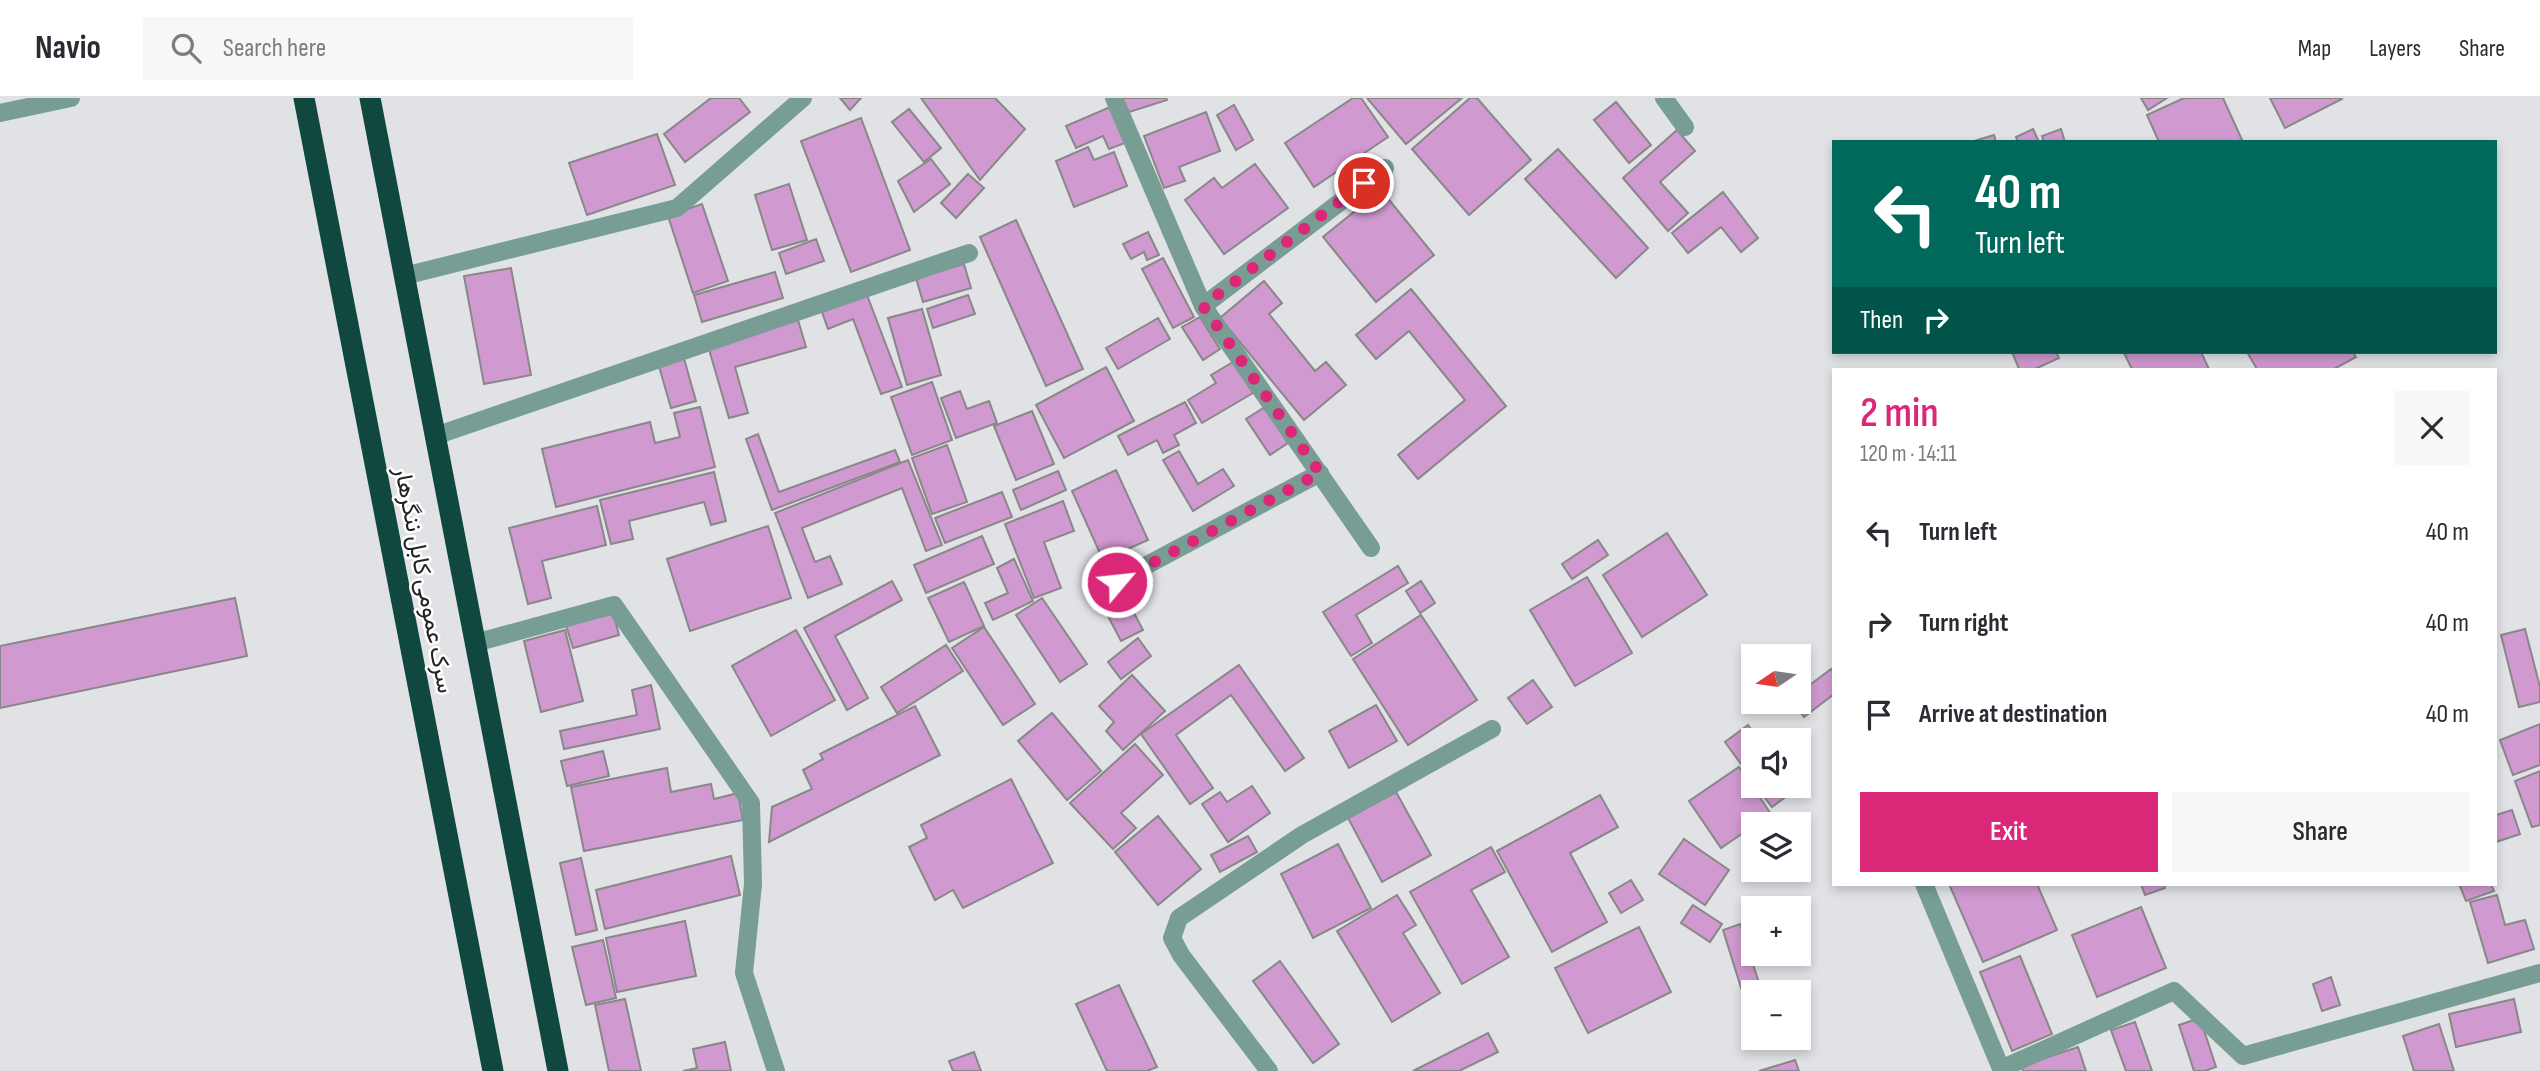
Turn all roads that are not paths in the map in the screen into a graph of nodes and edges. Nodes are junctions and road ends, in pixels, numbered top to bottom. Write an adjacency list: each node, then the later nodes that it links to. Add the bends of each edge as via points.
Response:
1 (71, 98): 7 (street)
2 (304, 98): 22 (highway, سرک عمومی کابل ننگرهار)
3 (370, 98): 11 (highway, سرک عمومی کابل ننگرهار)
4 (803, 98): 11 (street, via 677,208)
5 (1114, 98): 12 (street)
6 (1664, 98): 8 (street)
7 (0, 113)
8 (1685, 127)
9 (1385, 168): 12 (street)
10 (970, 253): 13 (street)
11 (404, 276): 13 (highway, سرک عمومی کابل ننگرهار)
12 (1203, 306): 14 (street)
13 (435, 436): 17 (highway, سرک عمومی کابل ننگرهار)
14 (1320, 473): 15 (street); 16 (street)
15 (1371, 548)
16 (1117, 582)
17 (475, 643): 23 (highway, سرک عمومی کابل ننگرهار); 24 (street, via 614,605 751,803 753,884 744,973)
18 (1492, 729): 25 (street, via 1301,835 1179,918 1172,938 1181,955)
19 (1925, 886): 21 (street)
20 (2540, 973): 21 (street, via 2243,1056 2174,991)
21 (2001, 1070)
22 (493, 1071)
23 (558, 1071)
24 (776, 1071)
25 (1269, 1071)

